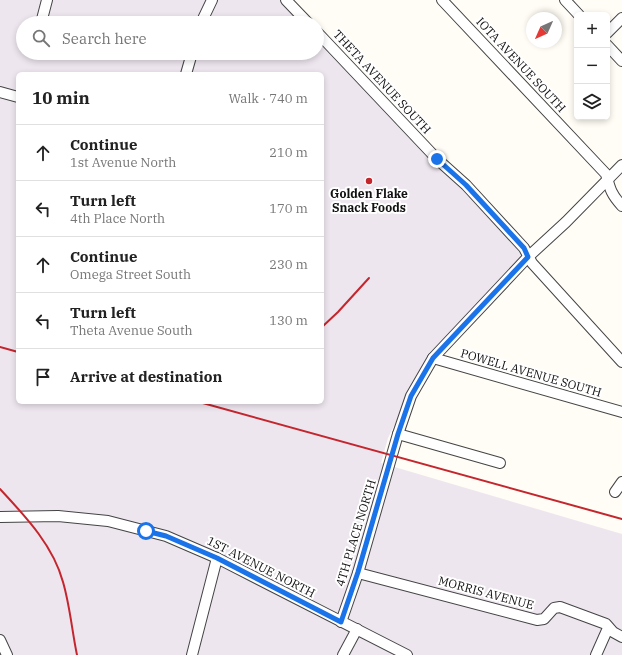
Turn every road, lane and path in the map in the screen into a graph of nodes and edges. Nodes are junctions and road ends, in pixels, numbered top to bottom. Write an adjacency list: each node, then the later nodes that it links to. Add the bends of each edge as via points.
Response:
1 (48, 0): 7 (street)
2 (212, 0): 8 (street)
3 (286, 0): 9 (street)
4 (442, 0): 20 (street, IOTA AVENUE SOUTH, via 606,174)
5 (565, 0): 6 (street)
6 (576, 12)
7 (43, 16)
8 (204, 16)
9 (301, 16)
10 (622, 18): 11 (street)
11 (610, 30)
12 (324, 39): 22 (street, THETA AVENUE SOUTH, via 437,159 466,185 524,248)
13 (610, 48): 15 (street)
14 (190, 60): 16 (street)
15 (622, 61)
16 (187, 72)
17 (0, 92): 18 (street)
18 (16, 97)
19 (622, 165): 20 (street, 4TH PLACE NORTH)
20 (607, 180): 21 (street, IOTA AVENUE SOUTH, via 609,189); 22 (street, 4TH PLACE NORTH)
21 (622, 206)
22 (528, 257): 23 (street, 4TH PLACE NORTH); 24 (street, THETA AVENUE SOUTH)
23 (433, 358): 25 (street, POWELL AVENUE SOUTH); 26 (street, 4TH PLACE NORTH, via 411,396)
24 (622, 362)
25 (622, 412)
26 (398, 434): 27 (street); 32 (street, 4TH PLACE NORTH)
27 (500, 463)
28 (622, 482): 29 (street)
29 (615, 492)
30 (0, 517): 31 (street, 1ST AVENUE NORTH, via 58,516 108,521 166,536)
31 (217, 558): 33 (street, 1ST AVENUE NORTH); 41 (street)
32 (358, 572): 33 (street, 4TH PLACE NORTH); 34 (street, MORRIS AVENUE, via 537,620 544,619 554,608 560,607 606,624)
33 (341, 622): 35 (street, 1ST AVENUE NORTH)
34 (608, 628): 36 (street, MORRIS AVENUE); 44 (street)
35 (357, 629): 42 (street); 43 (street, 1ST AVENUE NORTH)
36 (622, 637)
37 (0, 640): 40 (street)
38 (0, 654): 39 (street)
39 (3, 655)
40 (7, 655)
41 (192, 655)
42 (343, 655)
43 (407, 655)
44 (596, 655)

